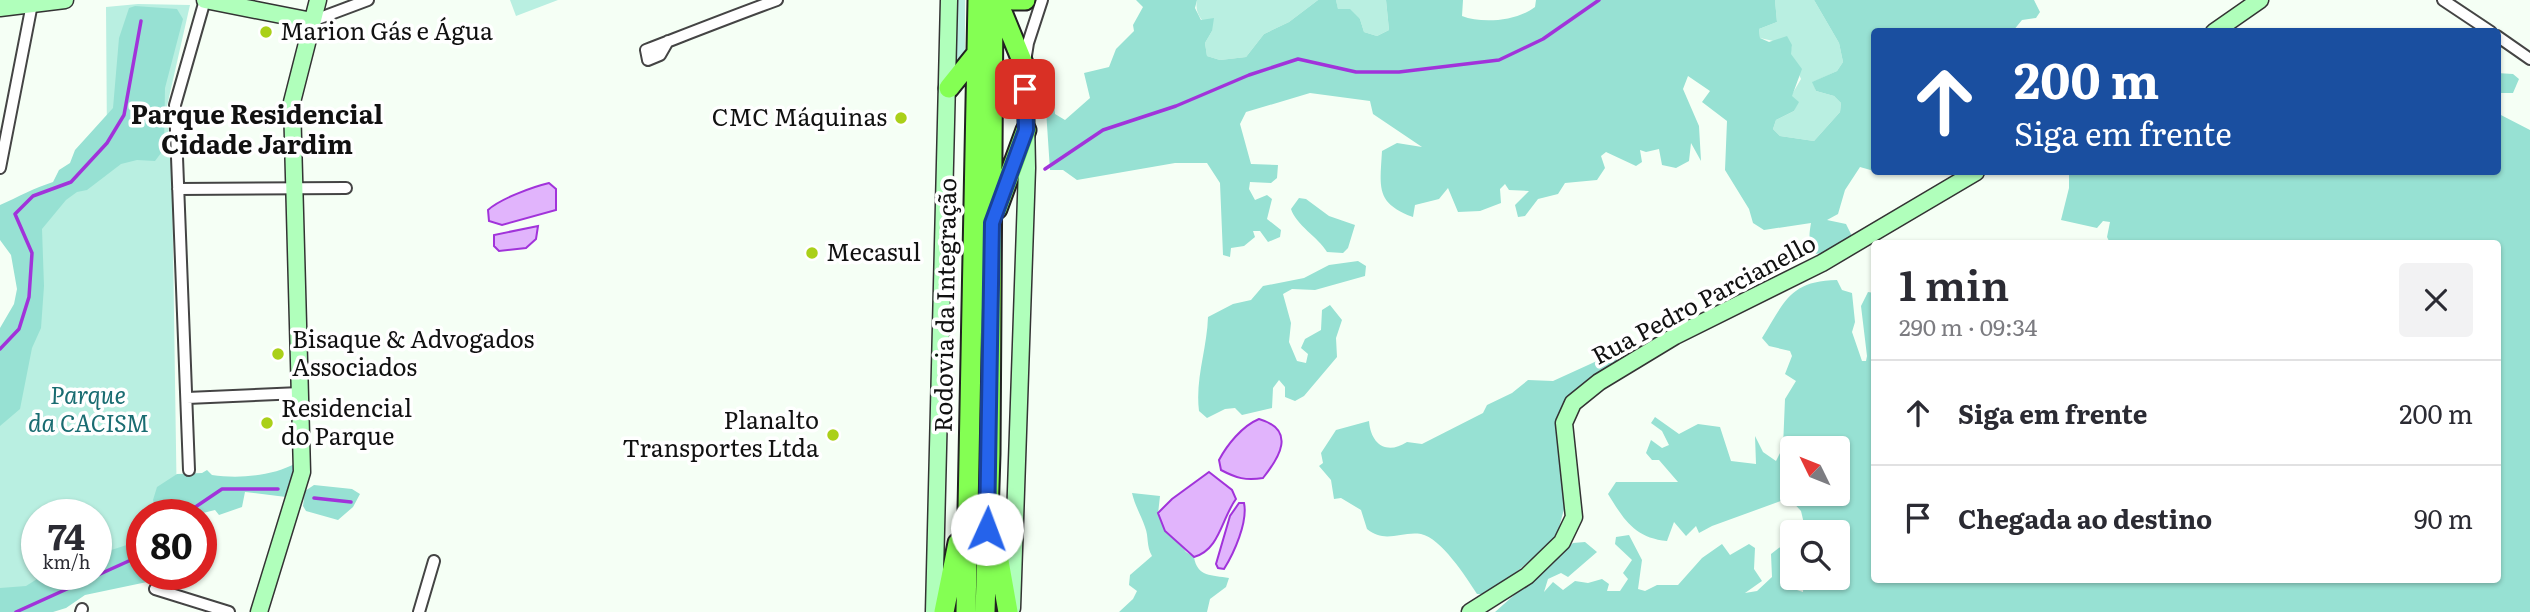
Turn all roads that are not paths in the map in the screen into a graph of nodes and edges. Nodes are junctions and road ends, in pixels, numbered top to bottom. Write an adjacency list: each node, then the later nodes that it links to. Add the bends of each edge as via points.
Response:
1 (65, 0): 14 (street)
2 (205, 0): 16 (street); 30 (street, via 175,105)
3 (318, 0): 16 (street)
4 (368, 0): 16 (street)
5 (777, 0): 20 (street, via 739,10)
6 (949, 0): 24 (street)
7 (978, 0): 21 (highway, Rodovia da Integração)
8 (995, 0): 23 (highway); 31 (highway, Rodovia da Integração)
9 (1013, 0): 10 (highway)
10 (1025, 0)
11 (1042, 0): 23 (street)
12 (2260, 0): 17 (street)
13 (2443, 0): 18 (street)
14 (32, 4): 15 (street); 26 (street)
15 (0, 8)
16 (312, 21): 28 (street, via 292,102)
17 (2220, 28)
18 (2485, 28)
19 (2501, 39): 22 (street)
20 (668, 41)
21 (978, 52): 24 (highway); 36 (highway, Rodovia da Integração)
22 (2530, 59)
23 (1025, 68): 25 (street)
24 (948, 88): 42 (street)
25 (1026, 130): 31 (highway); 46 (street)
26 (0, 168)
27 (1971, 175): 47 (street, Rua Pedro Parcianello, via 1822,263 1675,336 1573,403 1564,423 1574,517 1562,542 1527,576)
28 (294, 188): 29 (street); 30 (street); 32 (street)
29 (346, 188)
30 (178, 189): 33 (street)
31 (992, 223): 34 (highway, Rodovia da Integração)
32 (300, 393): 33 (street); 40 (street, via 302,472)
33 (187, 398): 35 (street)
34 (990, 454): 45 (highway, Rodovia da Integração); 46 (highway, via 997,554)
35 (190, 470)
36 (967, 483): 43 (highway); 44 (highway, Rodovia da Integração)
37 (435, 561): 41 (street)
38 (158, 590): 39 (street)
39 (229, 612)
40 (259, 612)
41 (419, 612)
42 (934, 612)
43 (944, 612)
44 (966, 612)
45 (985, 612)
46 (1010, 612)
47 (1470, 612)

